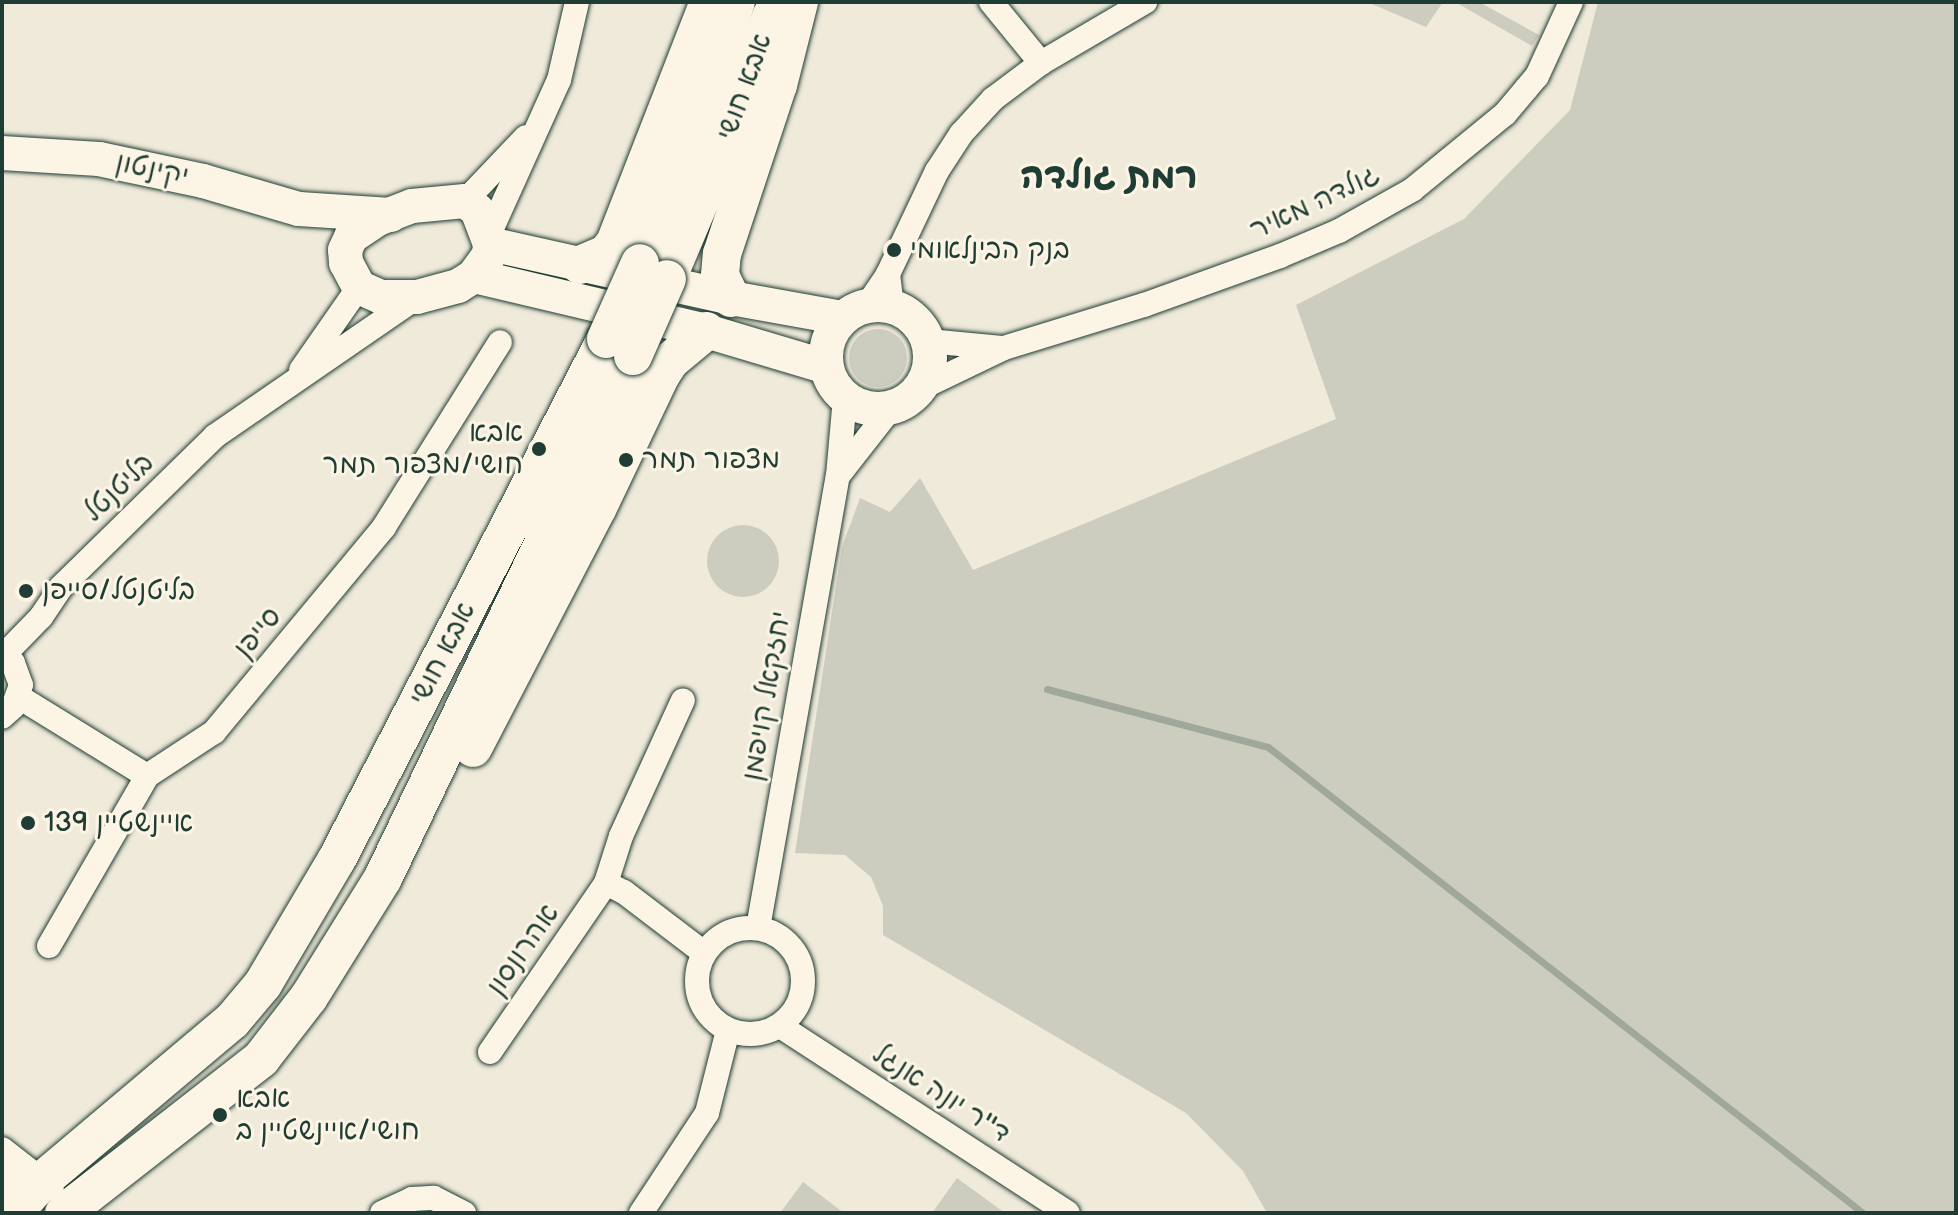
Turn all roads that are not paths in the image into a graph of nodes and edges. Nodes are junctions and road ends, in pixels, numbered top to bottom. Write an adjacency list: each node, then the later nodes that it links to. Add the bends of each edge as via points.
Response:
1 (577, 2): 10 (street, via 559,80)
2 (709, 2): 17 (main road, via 615,243 606,254)
3 (736, 2): 18 (main road, אבא חושי)
4 (775, 2): 18 (main road, אבא חושי, via 755,67)
5 (799, 2): 22 (main road, via 778,85 722,254 720,275)
6 (991, 2): 9 (street)
7 (1145, 2): 9 (street)
8 (1571, 2): 28 (street, גולדה מאיר, via 1537,76 1512,106 1412,190 1339,231 1280,256)
9 (1041, 63): 23 (street, via 993,99 961,134)
10 (538, 124): 12 (street); 15 (street)
11 (2, 153): 13 (street, יקינטון, via 99,159)
12 (465, 201): 14 (street, via 428,203); 15 (street, via 477,210)
13 (299, 209): 14 (street, יקינטון); 16 (street, יקינטון)
14 (391, 215): 16 (street, via 364,227)
15 (489, 241): 17 (street); 19 (street, via 489,255)
16 (345, 250): 20 (street)
17 (580, 265): 22 (street)
18 (654, 271): 27 (main road, אבא חושי, bridge)
19 (474, 276): 21 (street); 24 (street)
20 (359, 287): 21 (street, via 381,297); 30 (street, בליטנטל)
21 (417, 297): 30 (street, בליטנטל)
22 (731, 298): 23 (street)
23 (867, 310): 25 (street, via 907,312); 29 (street, via 831,332)
24 (706, 331): 29 (street); 39 (main road, via 661,375 473,749 420,836)
25 (928, 341): 28 (street, גולדה מאיר); 32 (street, via 928,375)
26 (500, 342): 38 (street, סייפן, via 384,527 214,732)
27 (620, 347): 39 (main road, אבא חושי); 49 (main road, אבא חושי, via 263,984 232,1021)
28 (1004, 348): 32 (street, גולדה מאיר)
29 (827, 367): 31 (street)
30 (293, 381): 34 (street, בליטנטל, via 215,436 61,587 41,617)
31 (845, 397): 32 (street, via 875,409); 33 (street, יחזקאל קויפמן)
32 (906, 398): 33 (street, יחזקאל קויפמן)
33 (838, 476): 41 (street, יחזקאל קויפמן)
34 (3, 655): 35 (street, via 18,674)
35 (19, 697): 37 (street); 38 (street)
36 (683, 700): 40 (street, אהרונסון, via 621,836)
37 (2, 717)
38 (147, 776): 42 (street, סייפן)
39 (383, 878): 50 (main road, אבא חושי, via 309,997 261,1059)
40 (606, 883): 43 (street); 46 (street, אהרונסון)
41 (758, 928): 43 (street, via 727,932); 44 (street, via 790,945 802,969 801,997)
42 (49, 946)
43 (704, 953): 45 (street, via 697,988 702,1005)
44 (780, 1026): 45 (street, via 763,1033); 55 (street, ד''ר יונה אנגל)
45 (728, 1030): 54 (street, via 707,1113)
46 (490, 1052)
47 (2, 1149): 49 (street)
48 (2, 1165): 51 (main road)
49 (43, 1180): 50 (street); 51 (main road, אבא חושי)
50 (67, 1209)
51 (10, 1213)
52 (382, 1213): 53 (street, via 412,1199 434,1198)
53 (464, 1213)
54 (641, 1213)
55 (1068, 1213)

